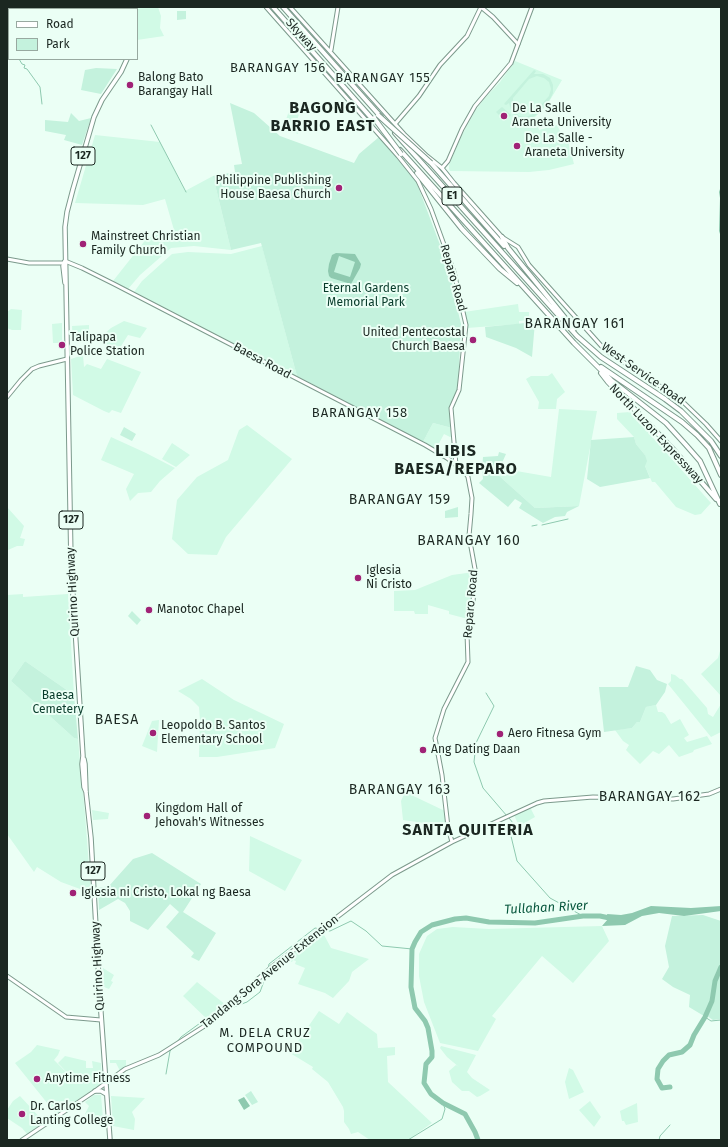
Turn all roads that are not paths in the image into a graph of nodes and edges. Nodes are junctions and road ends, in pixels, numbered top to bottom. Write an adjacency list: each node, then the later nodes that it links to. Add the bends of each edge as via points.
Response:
1 (266, 7): 25 (main road, Reparo Road, via 418,181 431,209 454,272 466,325 460,386 451,408)
2 (274, 7): 11 (highway, Skyway); 18 (highway, North Luzon Expressway / E1)
3 (282, 7): 11 (highway, Skyway); 19 (highway, North Luzon Expressway / E1)
4 (290, 7): 9 (main road, West Service Road)
5 (338, 7): 9 (main road)
6 (481, 7): 8 (main road); 12 (main road, via 467,36 440,65 419,96)
7 (532, 7): 8 (main road)
8 (518, 44): 13 (main road, via 511,64 481,97 469,115 448,161)
9 (331, 50): 12 (main road, West Service Road)
10 (127, 60): 17 (main road, Quirino Highway / 127, via 94,117 67,212)
11 (376, 116): 15 (highway, bridge, via 431,163); 18 (highway, bridge, via 401,154 462,229 500,269)
12 (395, 124): 13 (main road, West Service Road)
13 (442, 168): 14 (main road, West Service Road)
14 (502, 237): 15 (highway); 23 (main road, West Service Road, via 518,247 529,264 605,350 681,400)
15 (513, 254): 19 (highway)
16 (7, 259): 17 (main road, via 29,263)
17 (65, 262): 20 (main road, Quirino Highway / 127); 25 (main road, Baesa Road, via 114,284 443,455)
18 (530, 294): 21 (highway, North Luzon Expressway / E1)
19 (589, 348): 24 (highway, North Luzon Expressway / E1, via 681,411 711,441)
20 (67, 359): 22 (main road, via 32,369); 31 (main road, Quirino Highway / 127, via 71,563 82,764 91,838)
21 (594, 363): 26 (highway, North Luzon Expressway / E1, via 682,422 697,435 709,448); 27 (highway, North Luzon Expressway / E1, via 608,382); 27 (highway, North Luzon Expressway / E1, via 611,380 666,423 700,461)
22 (7, 397)
23 (721, 442)
24 (721, 456)
25 (456, 465): 29 (main road, Reparo Road, via 467,474 470,489 472,505 469,536 475,569 473,603 467,632 468,662 444,708 435,738)
26 (721, 475)
27 (720, 504)
28 (721, 788): 29 (main road, Tandang Sora Avenue Extension, via 709,794 673,799 593,798 544,801)
29 (452, 842): 32 (main road, Tandang Sora Avenue Extension, via 392,875 268,970 203,1027 159,1055 125,1069)
30 (7, 976): 31 (main road, via 66,1017)
31 (101, 1020): 32 (main road, Quirino Highway / 127)
32 (105, 1084): 33 (main road, Tandang Sora Avenue Extension); 34 (main road, Quirino Highway / 127)
33 (95, 1091): 34 (main road); 35 (main road, Tandang Sora Avenue Extension)
34 (106, 1094): 36 (main road, Quirino Highway / 127)
35 (22, 1140)
36 (110, 1140)

